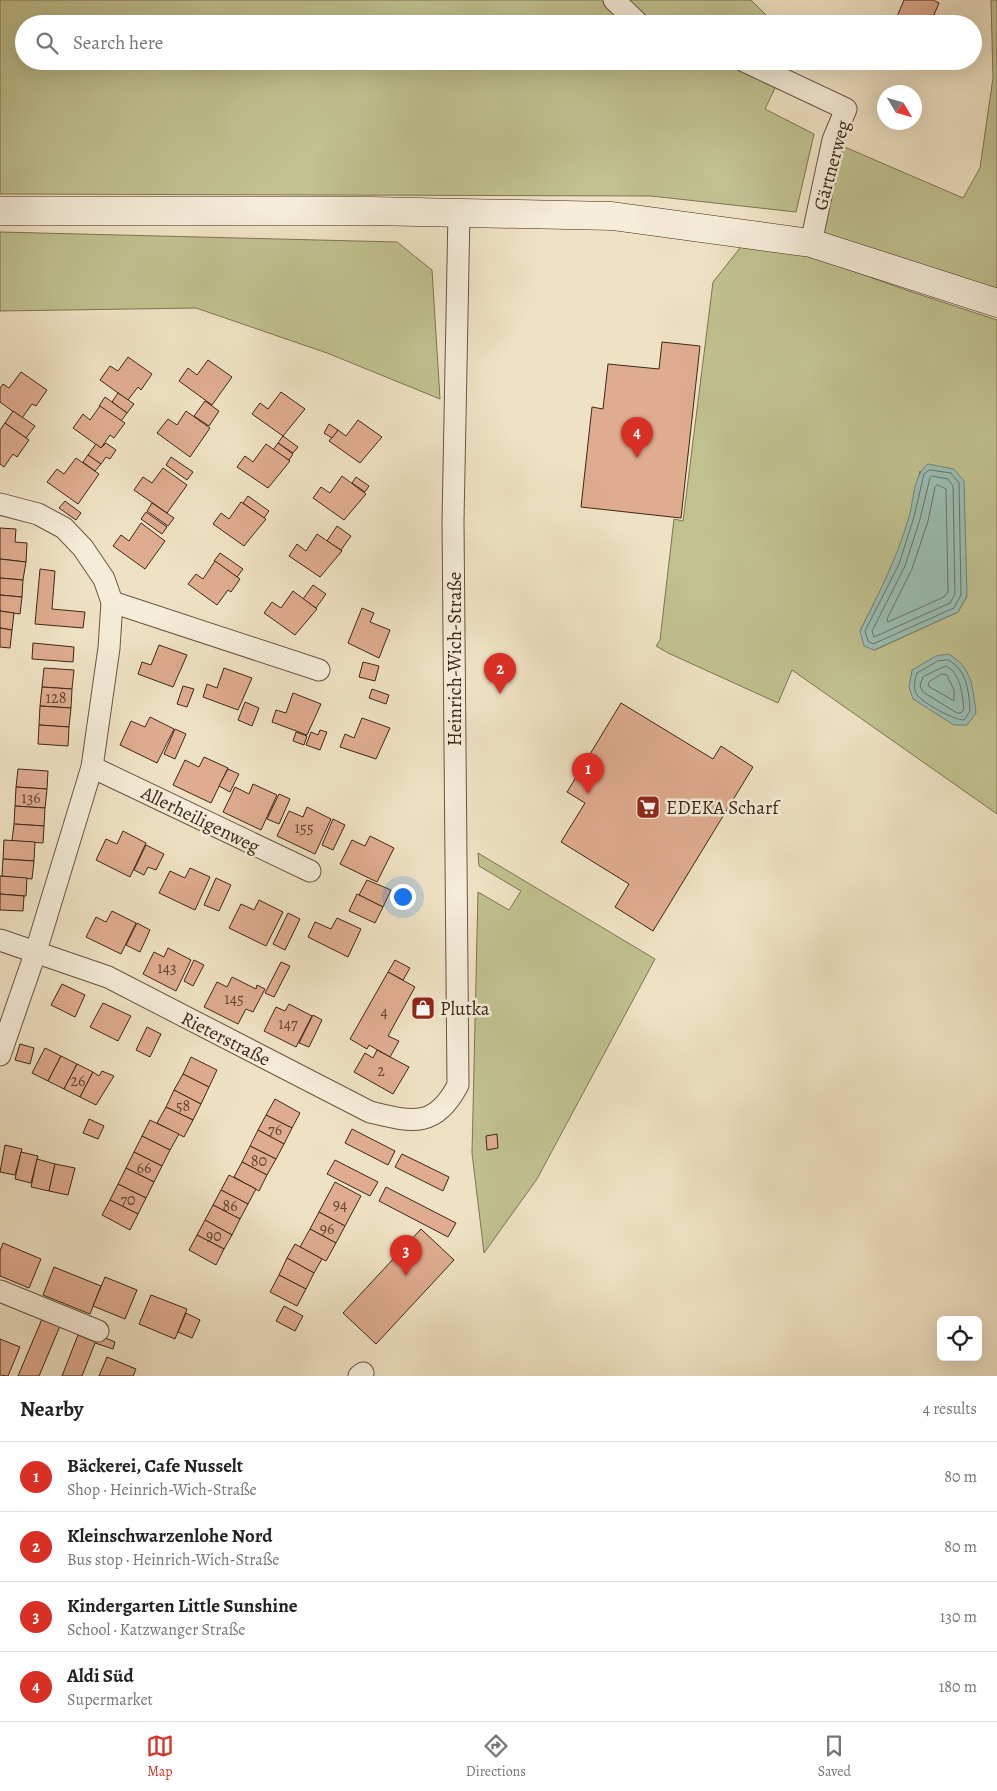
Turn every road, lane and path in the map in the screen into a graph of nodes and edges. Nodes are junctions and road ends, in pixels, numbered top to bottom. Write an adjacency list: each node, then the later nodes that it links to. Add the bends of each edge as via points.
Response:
1 (614, 0): 2 (street)
2 (629, 15)
3 (763, 70): 6 (street, Gärtnerweg, via 846,109 833,140)
4 (0, 212): 5 (main road)
5 (458, 212): 6 (main road, via 612,216); 16 (street, Heinrich-Wich-Straße, via 453,521 458,1085)
6 (812, 243): 7 (main road)
7 (997, 303)
8 (0, 504): 9 (street, via 38,514 64,528 83,548 104,579)
9 (112, 602): 10 (street); 11 (street, via 109,648)
10 (319, 670)
11 (92, 767): 12 (street, Allerheiligenweg); 14 (street)
12 (310, 871)
13 (0, 940): 14 (street, Rieterstraße)
14 (36, 952): 15 (street); 16 (street, Rieterstraße, via 108,977 370,1112 400,1119 424,1118 438,1113)
15 (0, 1055)
16 (448, 1103)
17 (0, 1291): 18 (street)
18 (98, 1331)

